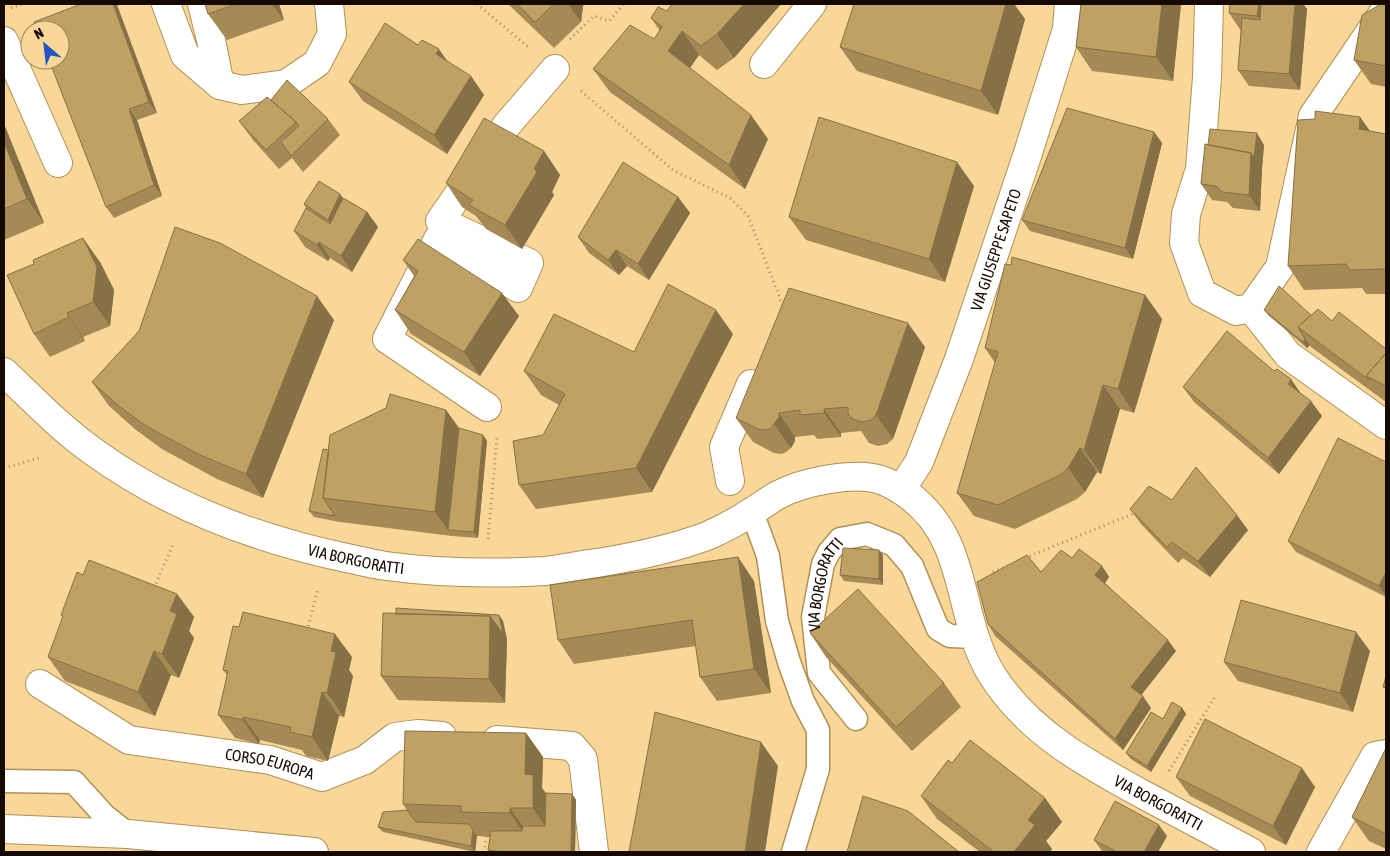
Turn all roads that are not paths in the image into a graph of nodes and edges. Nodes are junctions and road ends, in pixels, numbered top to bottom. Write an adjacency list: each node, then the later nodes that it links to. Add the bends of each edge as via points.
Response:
1 (166, 4): 11 (street, via 185,55)
2 (202, 4): 11 (street)
3 (329, 4): 11 (street, via 332,34 317,63 286,84 242,90)
4 (812, 4): 9 (street)
5 (1069, 4): 19 (street, VIA GIUSEPPE SAPETO, via 1067,28 959,359 919,462)
6 (1209, 4): 13 (street, via 1200,169 1186,214 1184,243 1202,292 1236,311)
7 (1386, 12): 13 (street, via 1313,116 1280,267)
8 (4, 41): 12 (street)
9 (764, 64)
10 (551, 66): 16 (street, via 440,220 529,263 518,288 438,239 387,339)
11 (220, 85)
12 (58, 163)
13 (1251, 308): 17 (street, via 1288,355)
14 (761, 359): 18 (street, via 724,446)
15 (4, 372): 20 (street, VIA BORGORATTI, via 94,452 178,503 262,536 383,566 444,572 548,571 632,557 689,541 727,527)
16 (487, 407)
17 (1386, 425)
18 (730, 481)
19 (901, 490): 20 (street, VIA BORGORATTI, via 879,478 850,476 819,481 779,494); 21 (street, VIA BORGORATTI, via 920,503 937,522 962,584)
20 (752, 512): 30 (lane, via 768,556 777,621 789,662 818,730 818,769)
21 (975, 637): 23 (lane, VIA BORGORATTI, via 950,636 938,629 912,566 894,545 867,534 840,539 823,564 813,617 818,673); 31 (street, VIA BORGORATTI, via 992,674 1044,733 1109,775)
22 (40, 684): 29 (street, CORSO EUROPA, via 129,740 270,760 322,777 365,760 395,737 418,734 572,746 583,759)
23 (856, 719)
24 (1386, 754): 32 (street, via 1375,756)
25 (4, 781): 27 (lane, via 74,782 104,815)
26 (4, 829): 27 (street)
27 (128, 834): 28 (street)
28 (314, 852)
29 (594, 852)
30 (793, 852)
31 (1250, 852)
32 (1321, 852)

